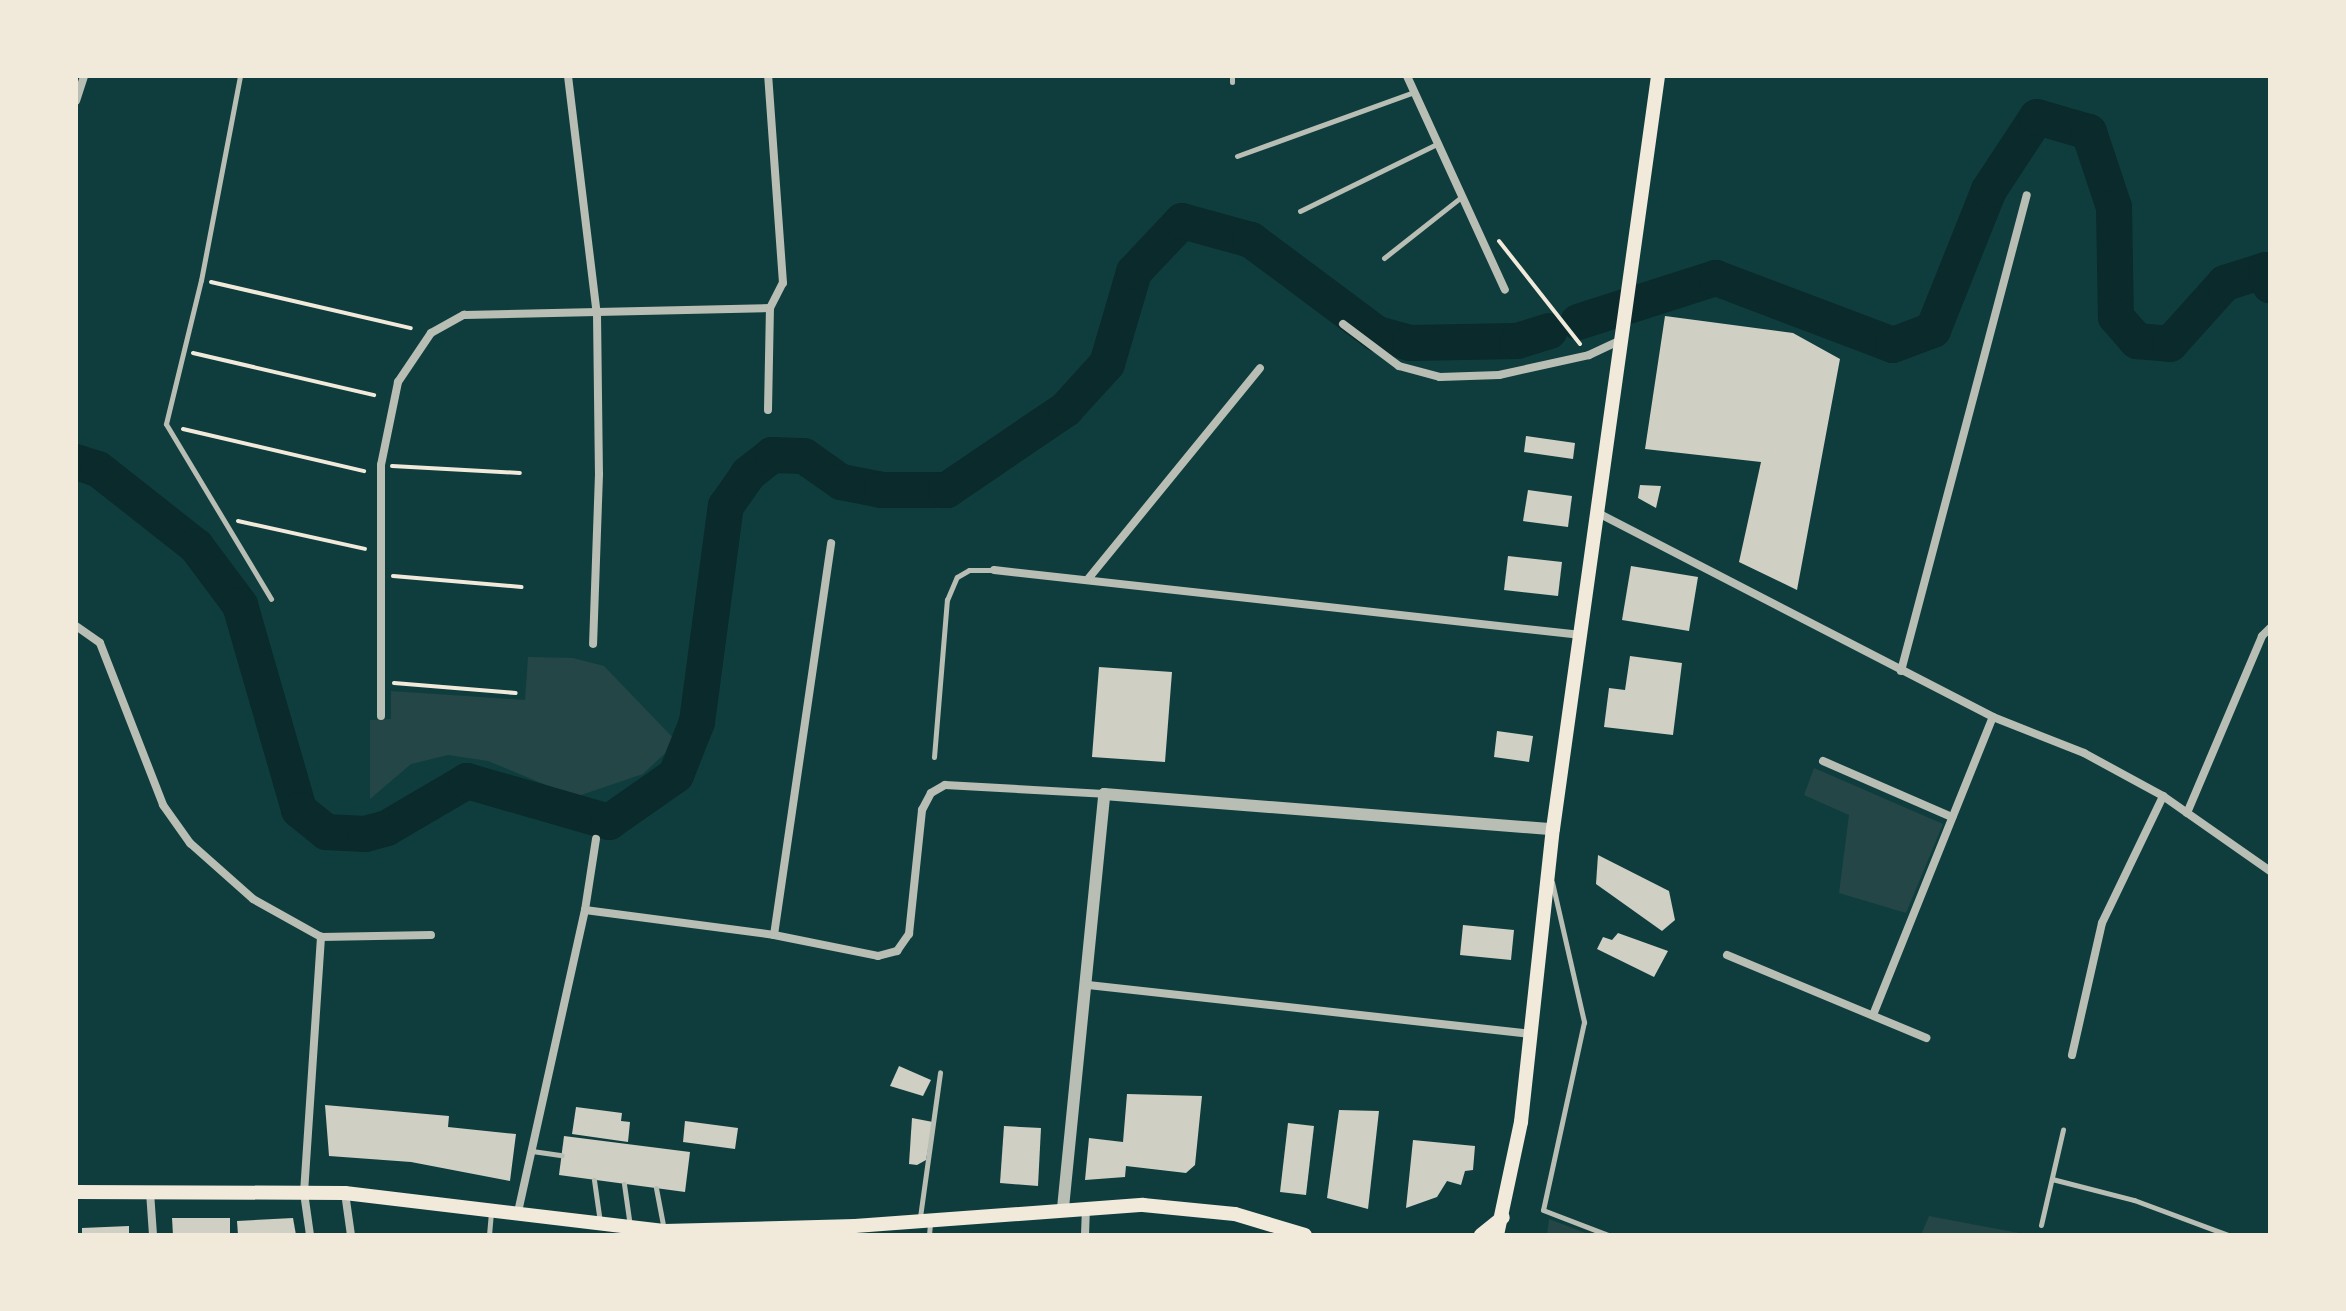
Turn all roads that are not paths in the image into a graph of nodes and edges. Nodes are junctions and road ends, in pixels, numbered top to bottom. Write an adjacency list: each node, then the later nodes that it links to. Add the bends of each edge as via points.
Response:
1 (84, 76): 8 (street)
2 (240, 76): 26 (lane, via 201,280 166,424)
3 (568, 76): 17 (street)
4 (768, 76): 16 (street, via 783,283)
5 (1407, 76): 7 (street)
6 (1658, 76): 19 (main road)
7 (1411, 93): 9 (street); 10 (lane)
8 (76, 101)
9 (1435, 145): 12 (street); 13 (lane)
10 (1237, 156)
11 (2027, 195): 31 (street)
12 (1460, 198): 14 (lane); 15 (street)
13 (1300, 211)
14 (1384, 258)
15 (1505, 290)
16 (770, 308): 17 (street); 21 (street)
17 (597, 314): 30 (street); 32 (street, via 464,315 431,333 411,357 398,382 381,465)
18 (1343, 324): 19 (street, via 1399,366 1440,377 1499,375 1589,355)
19 (1621, 340): 22 (main road)
20 (1260, 368): 25 (street)
21 (768, 410)
22 (1598, 513): 29 (main road); 31 (street)
23 (831, 543): 46 (street)
24 (994, 570): 25 (street); 34 (lane, via 969,570 957,577 947,600)
25 (1088, 579): 29 (street)
26 (271, 599)
27 (76, 626): 47 (street, via 100,643 121,687 147,771 190,843 253,899)
28 (2270, 628): 38 (street, via 2262,636)
29 (1581, 635): 40 (main road)
30 (593, 644)
31 (1901, 671): 33 (street)
32 (381, 716)
33 (1993, 717): 37 (street, via 2084,753); 39 (street)
34 (934, 757)
35 (1823, 761): 39 (street)
36 (1104, 794): 40 (street); 46 (street, via 945,785 931,793 922,810 909,934 897,951 878,956); 49 (street)
37 (2163, 796): 38 (street); 53 (street, via 2102,923)
38 (2187, 813): 43 (street)
39 (1952, 817): 50 (street)
40 (1553, 829): 42 (main road)
41 (596, 839): 44 (street)
42 (1549, 865): 51 (main road); 87 (lane, via 1584,1022 1543,1210)
43 (2270, 871)
44 (585, 910): 46 (street); 56 (street)
45 (431, 935): 47 (street)
46 (774, 935)
47 (321, 937): 64 (street)
48 (1727, 955): 50 (street)
49 (1088, 985): 51 (street); 66 (street)
50 (1873, 1015): 52 (street)
51 (1530, 1034): 70 (main road)
52 (1926, 1038)
53 (2072, 1055)
54 (940, 1072): 71 (lane)
55 (2063, 1130): 58 (lane)
56 (532, 1151): 57 (lane); 69 (street)
57 (562, 1155)
58 (2052, 1179): 73 (lane); 88 (lane, via 2134,1200)
59 (594, 1180): 72 (lane)
60 (624, 1184): 74 (lane)
61 (656, 1188): 75 (lane)
62 (76, 1192): 63 (main road)
63 (150, 1192): 64 (main road); 77 (street)
64 (304, 1193): 65 (main road); 78 (street)
65 (345, 1193): 68 (main road); 79 (street)
66 (1063, 1208): 67 (main road); 71 (main road)
67 (1086, 1208): 82 (street); 83 (main road, via 1195,1207)
68 (491, 1209): 69 (main road); 80 (lane)
69 (518, 1212): 72 (main road)
70 (1504, 1217): 84 (main road); 85 (main road); 86 (main road)
71 (925, 1219): 76 (main road); 81 (lane)
72 (600, 1223): 74 (main road)
73 (2041, 1225)
74 (638, 1230): 75 (main road)
75 (664, 1231): 76 (main road)
76 (834, 1231)
77 (153, 1235)
78 (310, 1235)
79 (351, 1235)
80 (489, 1235)
81 (929, 1235)
82 (1085, 1235)
83 (1305, 1235)
84 (1481, 1235)
85 (1497, 1235)
86 (1504, 1235)
87 (1608, 1235)
88 (2228, 1235)

